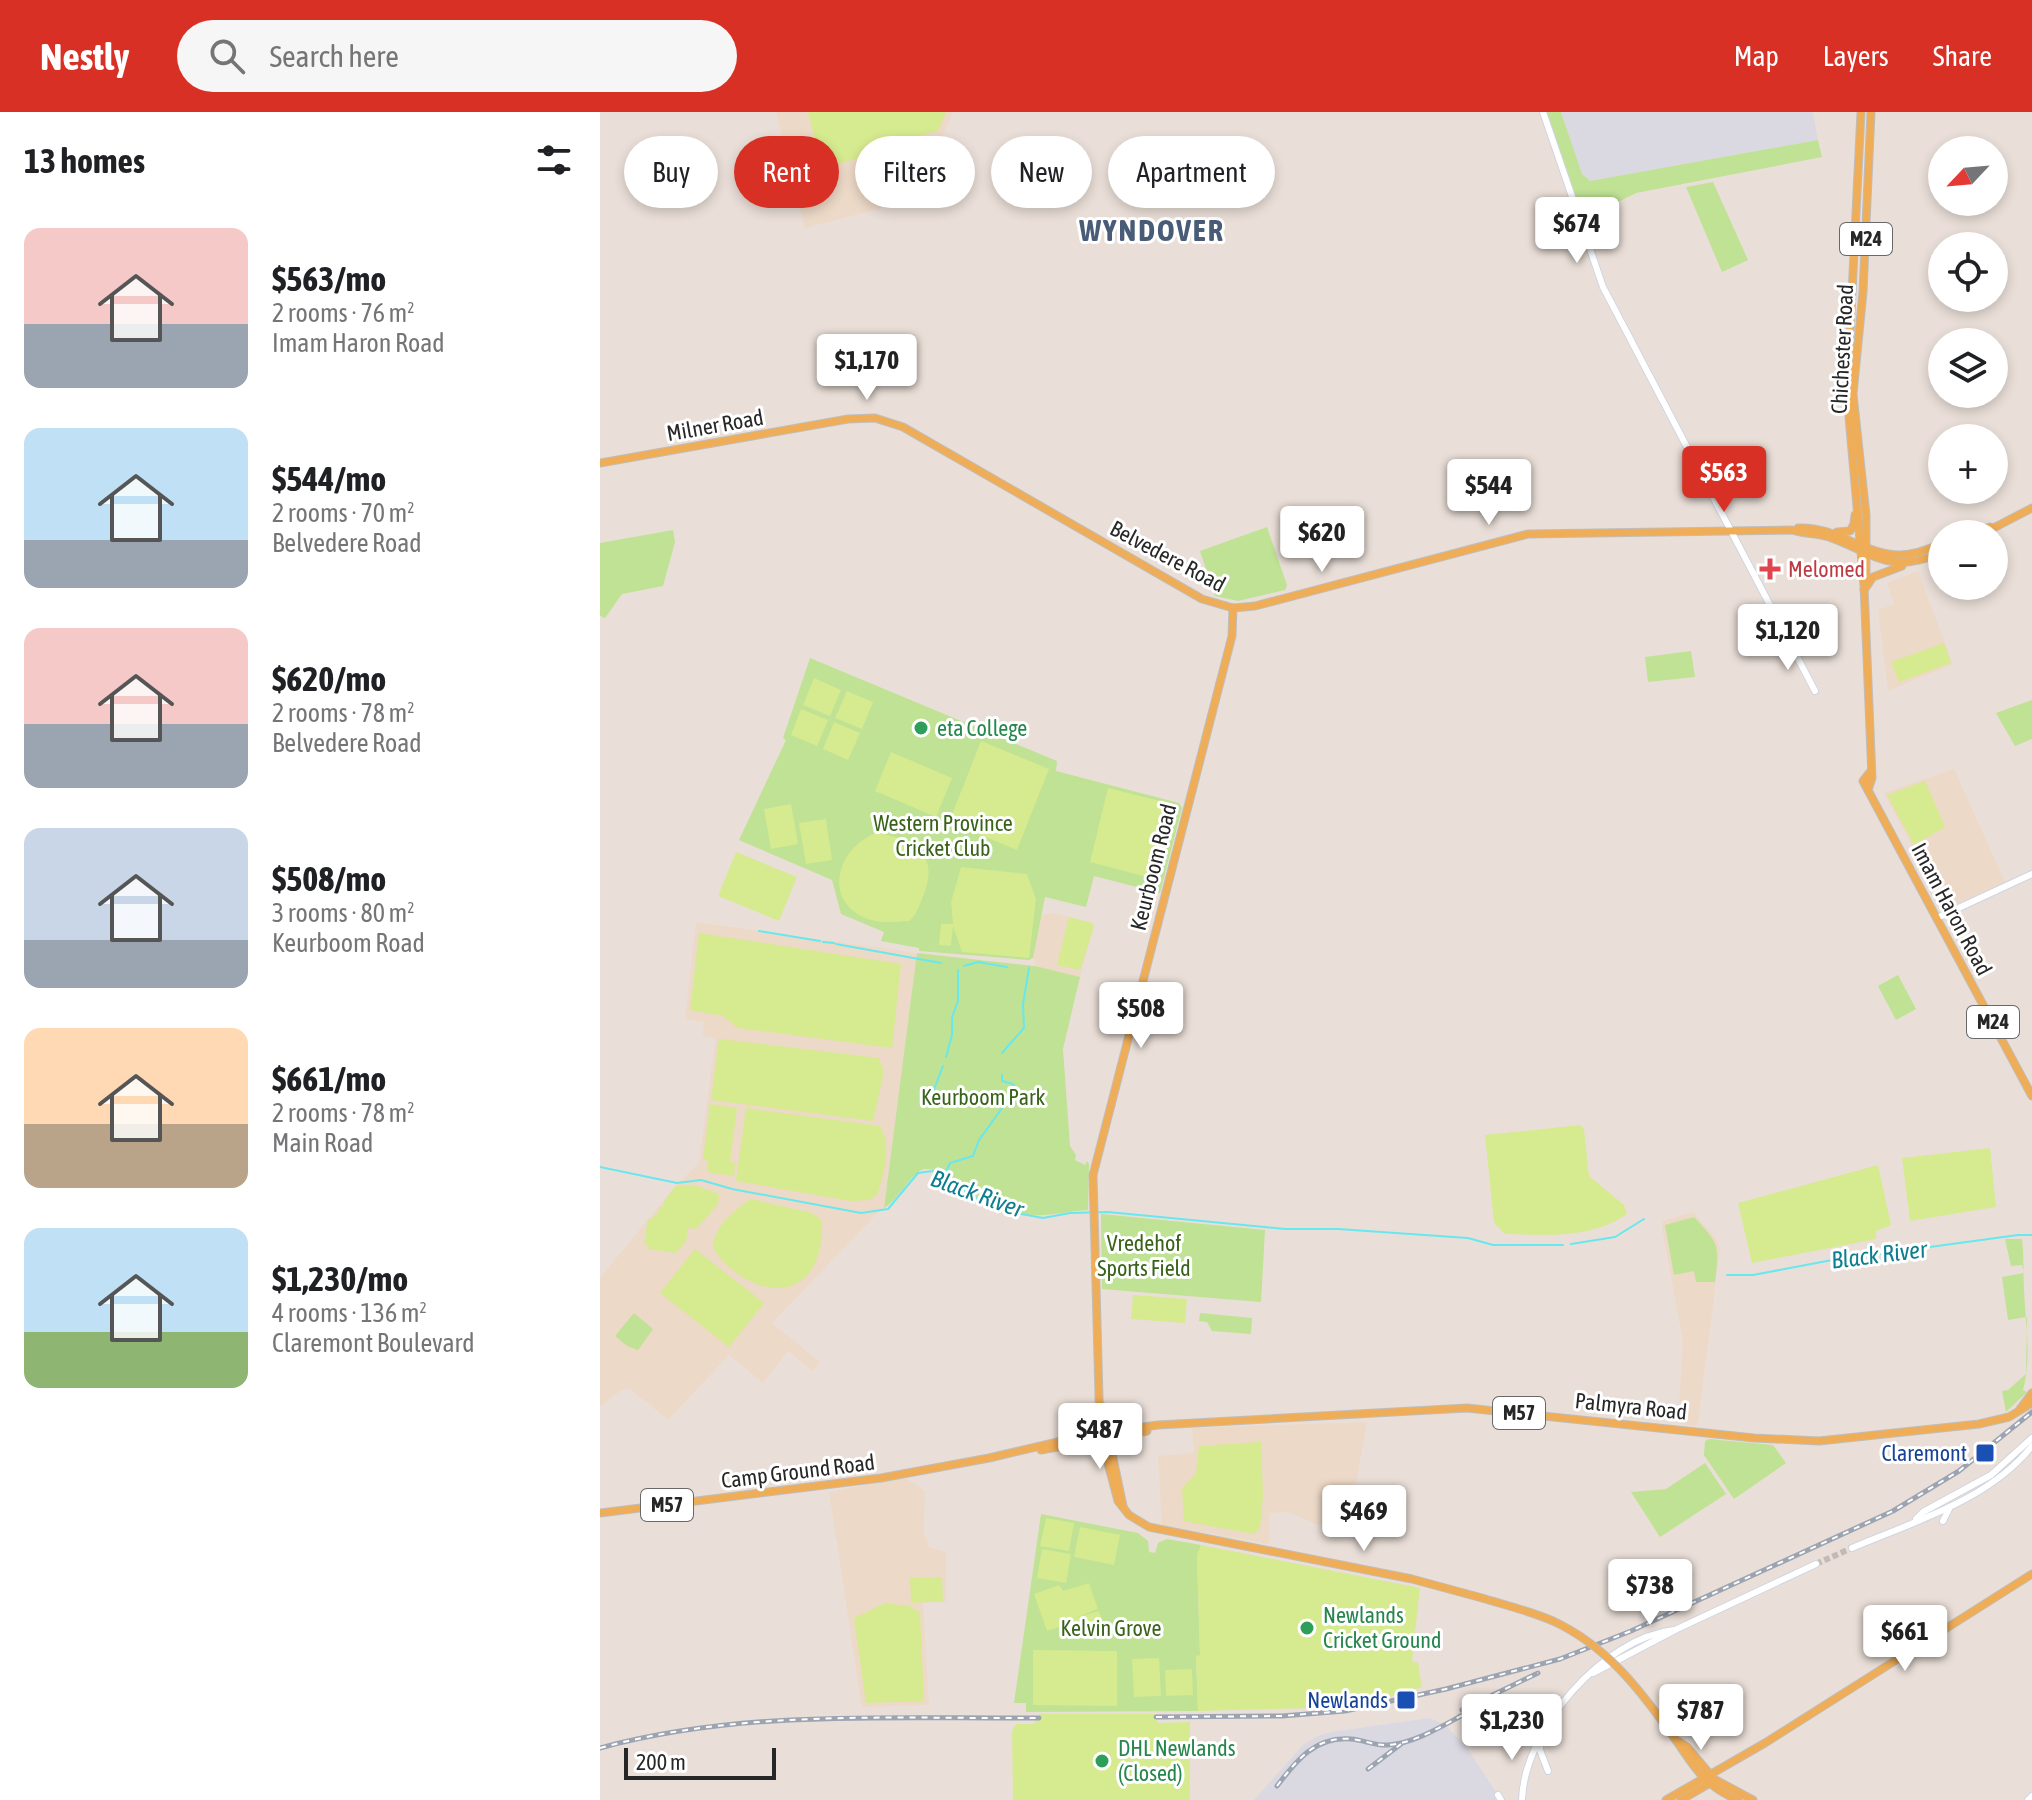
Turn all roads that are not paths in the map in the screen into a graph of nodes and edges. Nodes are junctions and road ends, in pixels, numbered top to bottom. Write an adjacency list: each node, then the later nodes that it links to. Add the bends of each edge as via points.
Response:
1 (1543, 112): 9 (street, via 1598,278)
2 (1861, 112): 6 (main road, Chichester Road / M24, via 1847,394)
3 (1871, 112): 13 (main road, Chichester Road / M24, via 1853,394 1864,495)
4 (884, 420): 5 (main road, Milner Road, via 848,419); 19 (main road, Belvedere Road, via 1202,599)
5 (600, 463)
6 (1856, 492): 11 (main road, via 1853,528); 13 (main road, Chichester Road / M24)
7 (2032, 508): 8 (main road)
8 (2007, 520)
9 (1730, 529): 10 (main road, Belvedere Road); 19 (main road, Belvedere Road, via 1522,535); 20 (street)
10 (1792, 530): 11 (main road, Belvedere Road); 12 (main road, Belvedere Road)
11 (1831, 531): 13 (main road, Belvedere Road)
12 (1847, 545): 13 (main road, Belvedere Road); 17 (main road)
13 (1863, 549): 14 (main road, via 1895,555); 16 (main road, via 1887,562); 17 (main road, Chichester Road / M24); 18 (main road, Chichester Road / M24)
14 (1928, 552)
15 (1928, 555): 16 (main road)
16 (1908, 563): 18 (main road, via 1873,577)
17 (1862, 573): 18 (main road, Chichester Road / M24)
18 (1864, 588): 21 (main road, Chichester Road / M24)
19 (1236, 608): 29 (main road, Keurboom Road, via 1096,1160)
20 (1815, 691)
21 (1870, 772): 22 (main road, Chichester Road / M24); 22 (main road, Imam Haron Road / M24, via 1863,781)
22 (1868, 790): 24 (main road, Imam Haron Road / M24)
23 (2032, 874): 24 (street)
24 (1937, 918): 25 (main road, Imam Haron Road / M24)
25 (2032, 1096)
26 (2032, 1393): 28 (main road)
27 (2032, 1403): 28 (main road, Palmyra Road / M57)
28 (2016, 1414): 29 (main road, Palmyra Road / M57, via 1942,1430 1819,1441 1467,1408 1192,1424)
29 (1104, 1435): 33 (main road, Camp Ground Road / M57, via 867,1480); 41 (main road, Keurboom Road, bridge, via 1123,1506 1135,1520 1153,1528 1412,1579 1552,1621 1598,1649 1632,1681)
30 (2032, 1438): 34 (street, via 1991,1475)
31 (2032, 1446): 32 (street, via 1995,1480)
32 (1951, 1506): 34 (street); 35 (street)
33 (600, 1513)
34 (1916, 1519): 36 (street)
35 (1943, 1521)
36 (1852, 1548)
37 (1816, 1564): 39 (street, via 1593,1673 1563,1701)
38 (2032, 1574): 41 (main road)
39 (1540, 1735): 40 (street); 42 (street, via 1526,1769)
40 (1548, 1771)
41 (1711, 1778): 43 (main road); 44 (main road); 45 (main road); 46 (main road)
42 (1522, 1800)
43 (1666, 1800)
44 (1681, 1800)
45 (1738, 1800)
46 (1753, 1800)

